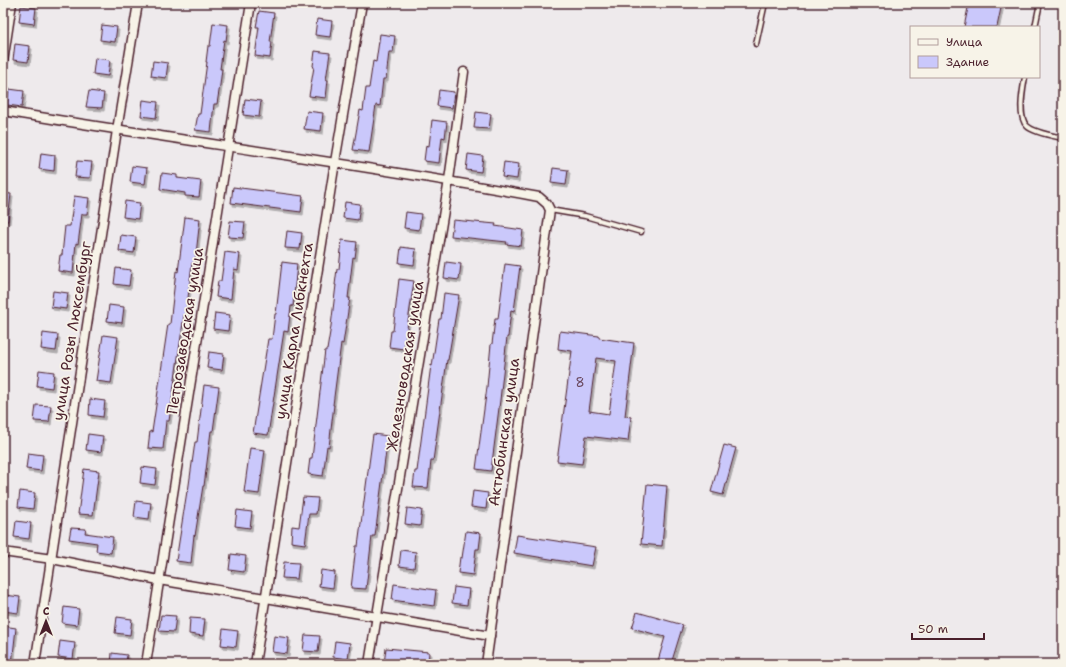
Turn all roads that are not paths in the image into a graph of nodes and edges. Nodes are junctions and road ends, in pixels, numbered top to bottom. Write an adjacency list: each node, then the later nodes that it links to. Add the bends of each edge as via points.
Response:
1 (12, 3): 9 (street)
2 (138, 3): 13 (street, улица Розы Люксембург)
3 (251, 3): 15 (street, Петрозаводская улица)
4 (362, 3): 16 (street, улица Карла Либкнехта)
5 (765, 3): 8 (lane)
6 (1040, 3): 7 (lane)
7 (1035, 26)
8 (756, 44)
9 (3, 62)
10 (464, 72): 17 (street, Железноводская улица)
11 (1025, 78): 14 (lane, via 1021,110 1026,126)
12 (3, 111): 13 (street)
13 (117, 130): 15 (street); 21 (street, улица Розы Люксембург)
14 (1063, 138)
15 (229, 147): 16 (street); 22 (street, Петрозаводская улица)
16 (335, 162): 17 (street); 23 (street, улица Карла Либкнехта)
17 (450, 180): 18 (street, via 539,197); 24 (street, Железноводская улица)
18 (548, 207): 19 (lane); 25 (street, Актюбинская улица)
19 (641, 232)
20 (3, 552): 21 (street)
21 (52, 559): 22 (street); 26 (street, улица Розы Люксембург)
22 (159, 580): 23 (street); 27 (street, Петрозаводская улица)
23 (265, 598): 24 (street); 28 (street, улица Карла Либкнехта)
24 (377, 617): 25 (street); 29 (street, Железноводская улица)
25 (490, 636): 30 (street, Актюбинская улица)
26 (35, 664)
27 (146, 664)
28 (255, 664)
29 (369, 664)
30 (486, 664)

